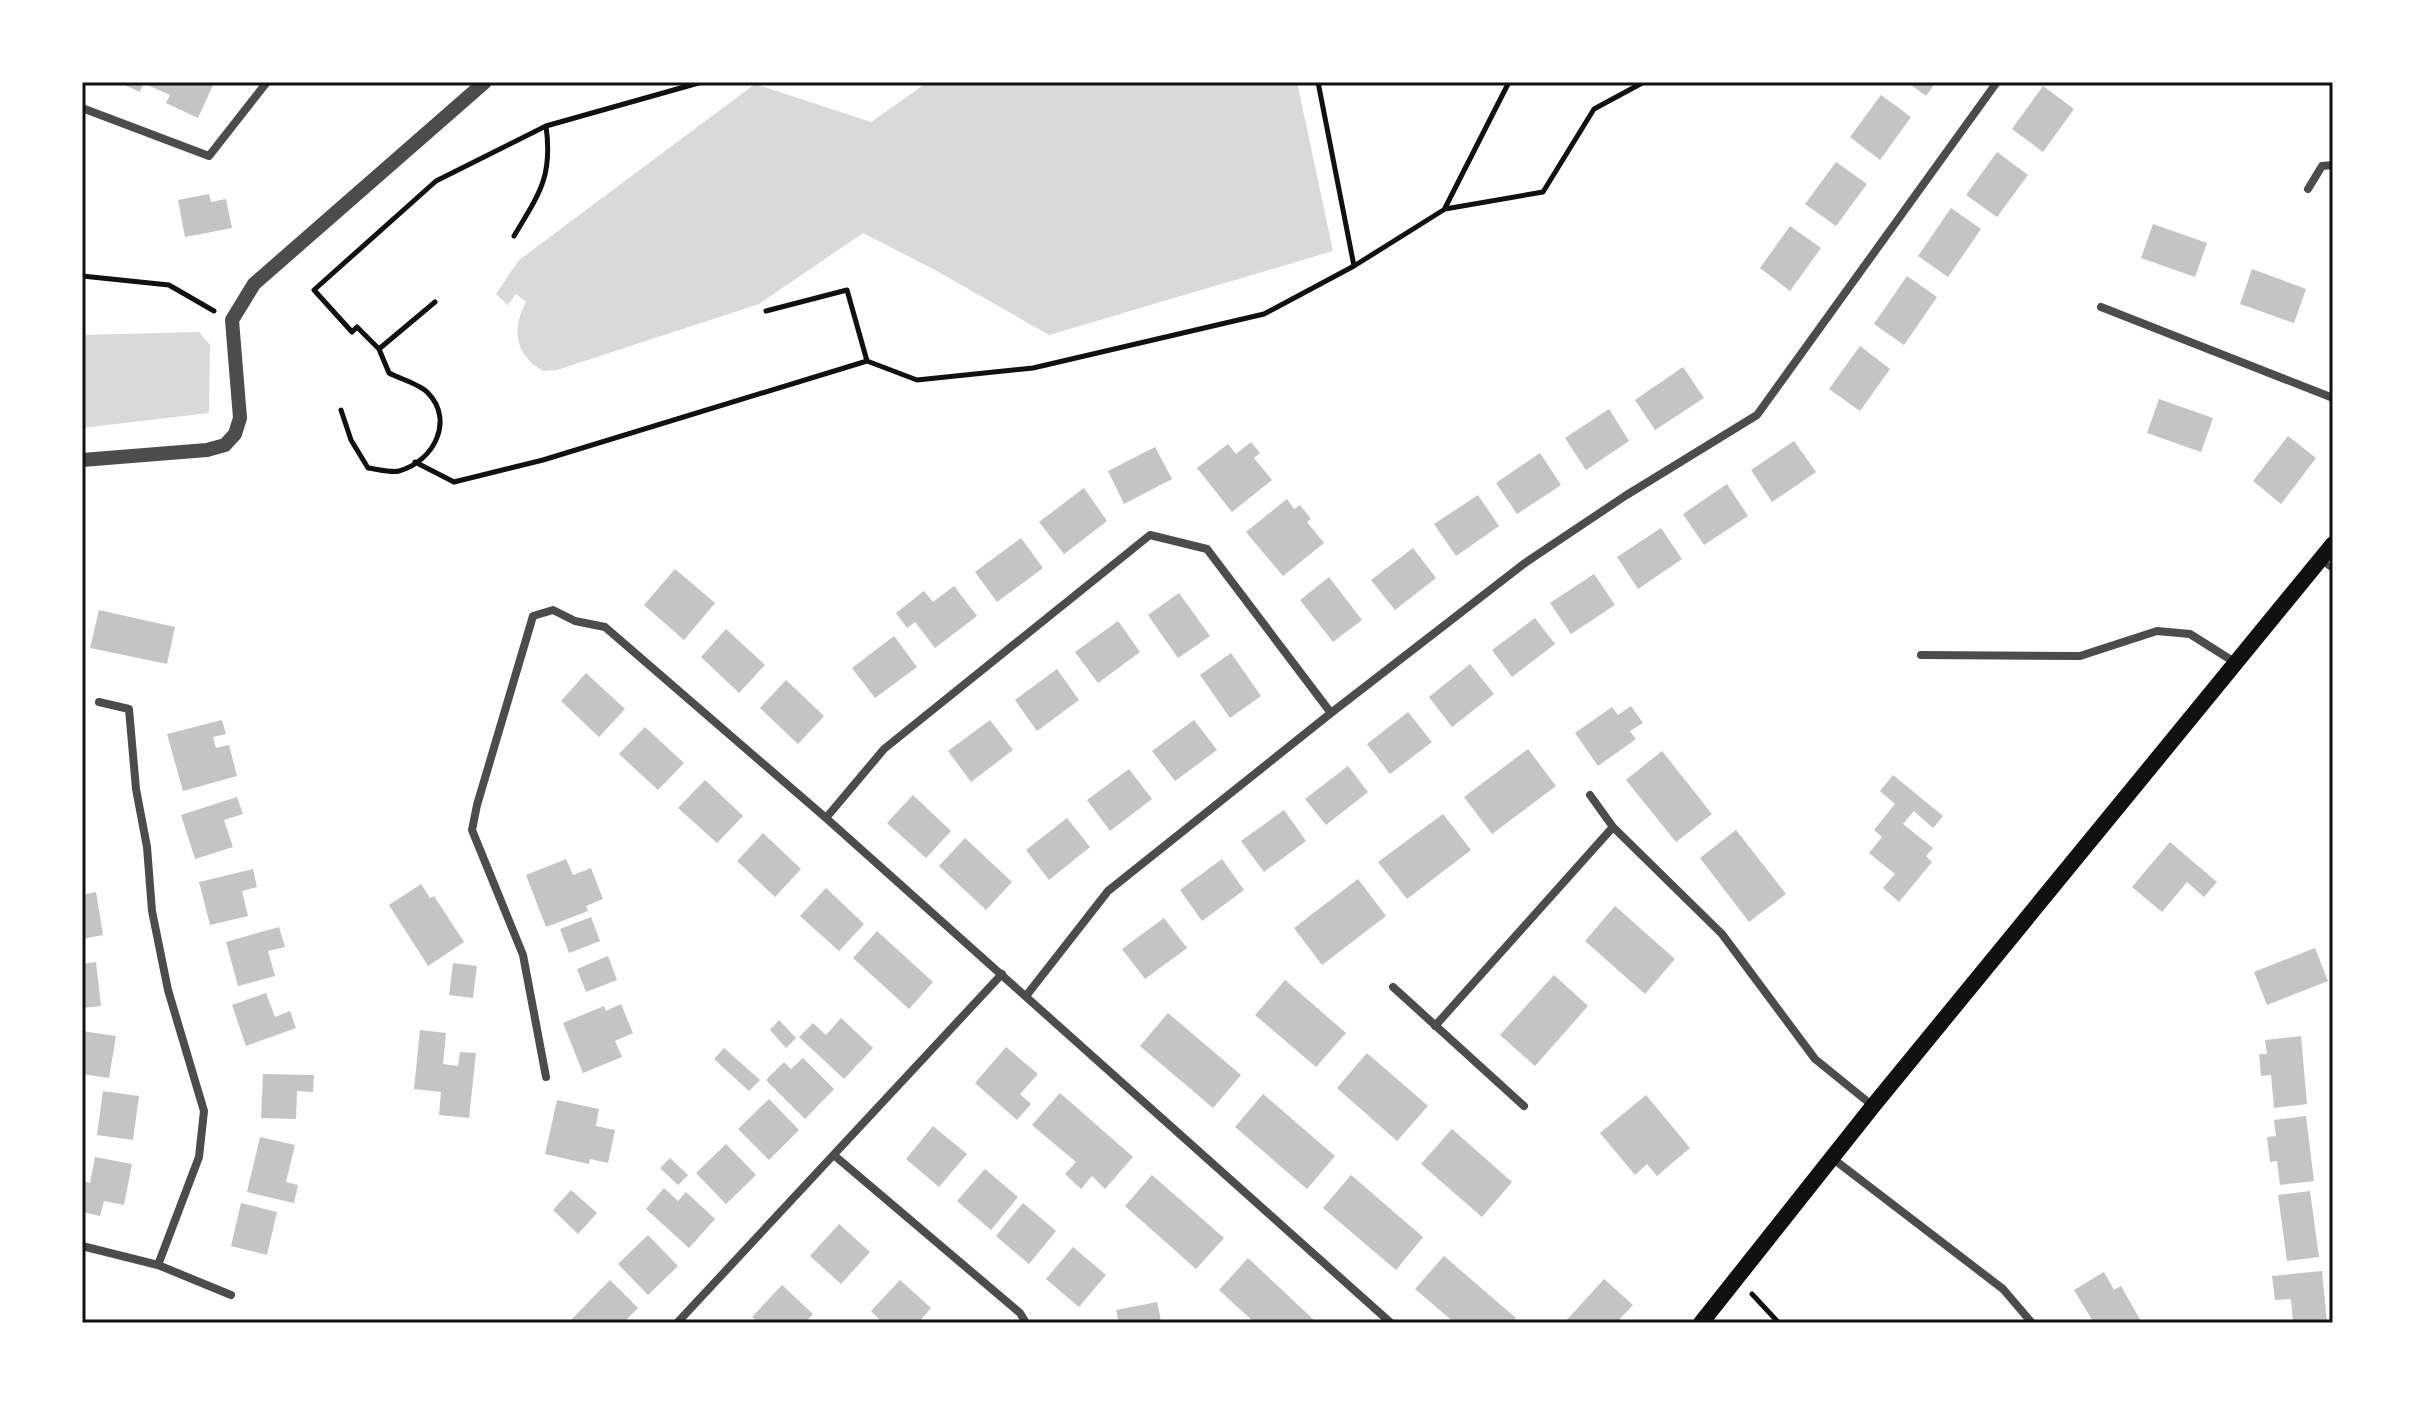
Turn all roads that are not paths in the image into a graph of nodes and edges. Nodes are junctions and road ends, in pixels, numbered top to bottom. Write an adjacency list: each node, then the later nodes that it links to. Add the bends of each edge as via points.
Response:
1 (267, 82): 4 (street, via 209,156)
2 (485, 82): 9 (street, via 254,284 232,321 240,418 225,445)
3 (1997, 82): 15 (street, via 1757,415 1525,563)
4 (82, 108)
5 (2333, 165): 6 (street, via 2322,166)
6 (2308, 189)
7 (2101, 307): 8 (street)
8 (2333, 398)
9 (82, 460)
10 (2333, 544): 11 (main road)
11 (2327, 564): 13 (main road)
12 (1921, 655): 13 (street, via 2080,656 2157,631 2190,634)
13 (2236, 663): 25 (main road)
14 (99, 702): 29 (street, via 129,709 152,911 168,990 204,1111 199,1157)
15 (1331, 713): 17 (street, via 1207,549 1150,535 884,749); 21 (street, via 1108,891)
16 (1590, 795): 18 (street)
17 (826, 818): 19 (street); 23 (street, via 605,627 553,610 533,616 472,830 523,955)
18 (1613, 827): 22 (street); 25 (street, via 1722,934 1815,1059)
19 (1002, 974): 21 (street); 26 (street)
20 (1393, 987): 22 (street)
21 (1026, 996): 33 (street)
22 (1435, 1026): 24 (street)
23 (546, 1077)
24 (1524, 1106)
25 (1873, 1106): 27 (main road)
26 (835, 1156): 31 (street); 32 (street)
27 (1832, 1158): 34 (main road); 35 (street, via 2003,1289)
28 (82, 1246): 29 (street)
29 (158, 1265): 30 (street)
30 (231, 1295)
31 (677, 1323)
32 (1026, 1323)
33 (1391, 1323)
34 (1701, 1323)
35 (2032, 1323)

